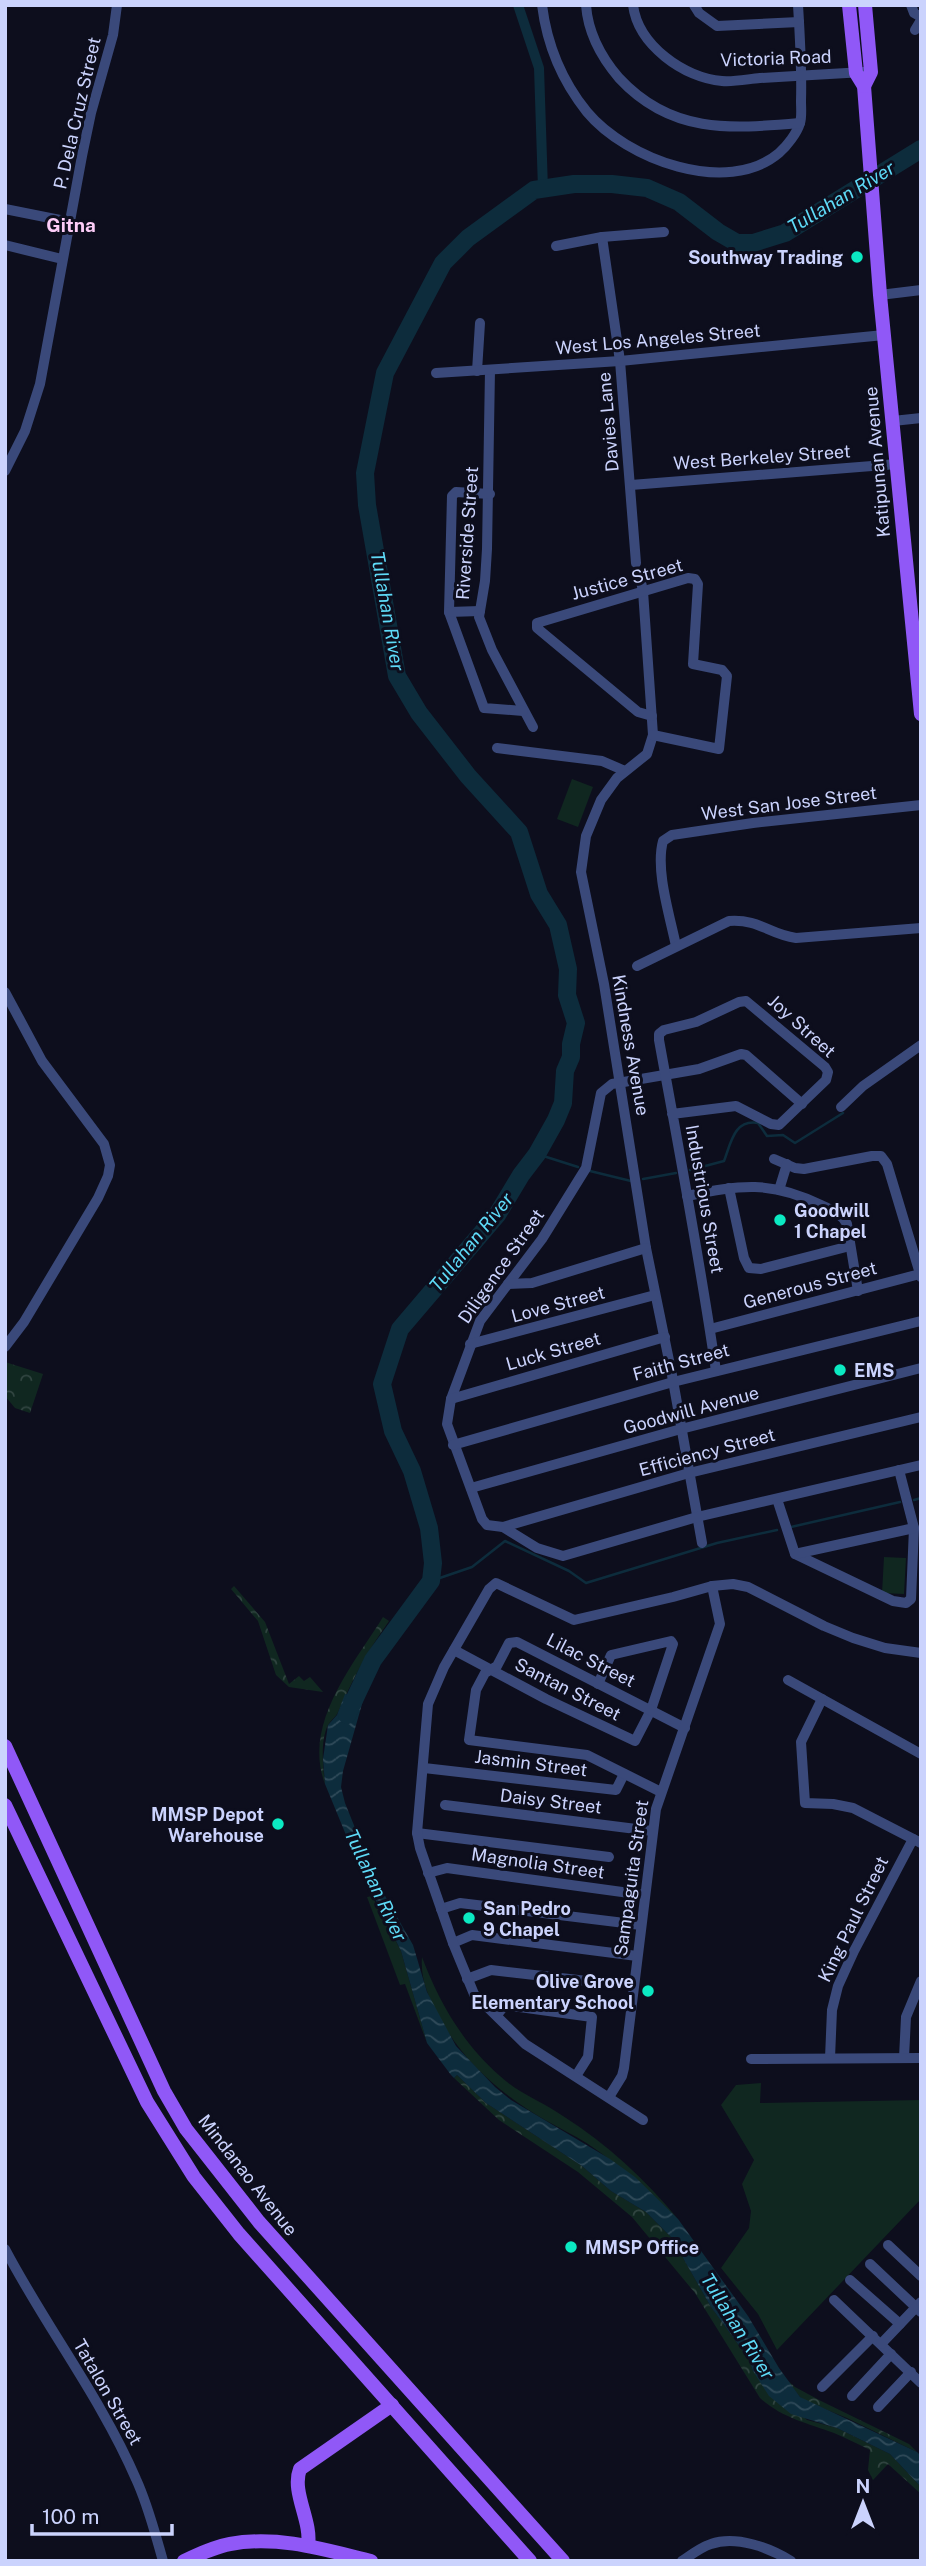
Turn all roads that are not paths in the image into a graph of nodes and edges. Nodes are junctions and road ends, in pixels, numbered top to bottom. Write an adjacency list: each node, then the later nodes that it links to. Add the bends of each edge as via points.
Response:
1 (117, 5): 16 (street, P. Dela Cruz Street)
2 (542, 5): 14 (street, via 556,62 587,113 648,156 716,173 744,171 767,163 785,147)
3 (586, 5): 14 (street, via 594,42 613,71 634,93 671,117 714,126)
4 (633, 5): 13 (street, Victoria Road, via 648,40 668,60 691,73 721,81)
5 (694, 5): 10 (street, via 717,26)
6 (797, 5): 10 (street)
7 (849, 5): 12 (main road)
8 (864, 5): 12 (main road)
9 (911, 5): 11 (street)
10 (799, 22): 13 (street)
11 (919, 22)
12 (864, 72): 13 (street, Victoria Road); 23 (main road, Katipunan Avenue)
13 (802, 76): 14 (street)
14 (800, 123)
15 (5, 209): 16 (street)
16 (71, 222): 21 (street, P. Dela Cruz Street)
17 (664, 232): 18 (street)
18 (602, 237): 20 (street); 26 (street, Davies Lane)
19 (5, 245): 21 (street)
20 (556, 246)
21 (62, 259): 33 (street, P. Dela Cruz Street, via 40,384 26,431)
22 (921, 290): 23 (street)
23 (880, 295): 25 (main road, Katipunan Avenue)
24 (480, 323): 27 (street)
25 (884, 335): 26 (street, West Los Angeles Street); 31 (main road, Katipunan Avenue)
26 (620, 361): 28 (street, West Los Angeles Street); 34 (street, Davies Lane)
27 (477, 370): 28 (street, West Los Angeles Street); 29 (street, West Los Angeles Street)
28 (490, 370): 35 (street, Riverside Street)
29 (436, 373)
30 (921, 418): 31 (street)
31 (892, 421): 32 (main road, Katipunan Avenue)
32 (897, 464): 34 (street, West Berkeley Street); 37 (main road, Katipunan Avenue)
33 (5, 471)
34 (631, 485): 36 (street, Davies Lane)
35 (490, 494): 38 (street, Riverside Street); 39 (street, via 456,492 452,496)
36 (643, 591): 42 (street); 42 (street, Justice Street, via 536,625 638,712); 44 (street, Justice Street, via 695,579 693,664 724,671 727,677 719,750)
37 (915, 592): 41 (main road, Katipunan Avenue)
38 (480, 611): 39 (street); 40 (street, Riverside Street, via 480,624)
39 (449, 612): 40 (street, via 484,708)
40 (523, 711): 43 (street, Riverside Street)
41 (921, 714)
42 (652, 716): 44 (street)
43 (533, 727)
44 (653, 735): 46 (street, Kindness Avenue, via 647,754)
45 (497, 748): 46 (street, via 602,761)
46 (625, 771): 55 (street, Kindness Avenue, via 596,809 583,846 581,872)
47 (921, 805): 49 (street, West San Jose Street, via 672,835 663,841 660,851)
48 (921, 928): 49 (street, via 796,938 745,920 729,922)
49 (676, 946): 50 (street)
50 (637, 966)
51 (5, 992): 74 (street, via 42,1061 104,1144 110,1165 98,1198)
52 (659, 1034): 54 (street, Industrious Street); 56 (street, Joy Street, via 739,1002 749,1003 827,1069 828,1078)
53 (921, 1045): 57 (street)
54 (666, 1075): 55 (street); 56 (street, via 746,1055); 58 (street, Industrious Street)
55 (620, 1082): 65 (street, Kindness Avenue); 67 (street, Diligence Street, via 602,1091 586,1168 579,1181)
56 (802, 1104): 58 (street, Joy Street, via 777,1125 736,1106)
57 (841, 1107)
58 (672, 1114): 63 (street, Industrious Street)
59 (774, 1159): 60 (street)
60 (787, 1164): 62 (street); 66 (street, via 804,1169 881,1156)
61 (729, 1188): 62 (street, via 757,1185); 63 (street); 64 (street, via 749,1268 761,1269)
62 (779, 1189): 64 (street, via 806,1197 844,1218)
63 (687, 1196): 71 (street, Industrious Street)
64 (850, 1246): 68 (street)
65 (646, 1248): 67 (street, via 533,1283); 69 (street, Kindness Avenue)
66 (920, 1276): 68 (street, Generous Street)
67 (508, 1284): 73 (street, Diligence Street, via 480,1321)
68 (858, 1291): 71 (street, Generous Street)
69 (655, 1295): 72 (street, Kindness Avenue); 73 (street, Love Street)
70 (921, 1321): 76 (street, Faith Street)
71 (710, 1329): 76 (street, Industrious Street)
72 (665, 1338): 77 (street, Kindness Avenue); 78 (street, Luck Street)
73 (470, 1344): 78 (street, Diligence Street)
74 (5, 1347)
75 (921, 1368): 80 (street, Goodwill Avenue)
76 (716, 1371): 77 (street, Faith Street)
77 (673, 1382): 80 (street, Kindness Avenue); 81 (street, Faith Street)
78 (451, 1399): 81 (street, Diligence Street, via 447,1424)
79 (921, 1417): 84 (street, Efficiency Street)
80 (681, 1429): 84 (street, Kindness Avenue); 85 (street, Goodwill Avenue)
81 (453, 1445): 85 (street, Diligence Street)
82 (921, 1465): 83 (street, Diligence Street)
83 (899, 1470): 86 (street, Diligence Street); 89 (street)
84 (689, 1473): 87 (street, Kindness Avenue); 88 (street, Efficiency Street)
85 (471, 1488): 88 (street, Diligence Street, via 482,1519 487,1525)
86 (778, 1499): 87 (street, Diligence Street); 91 (street)
87 (697, 1517): 88 (street, Diligence Street, via 563,1556 537,1548); 90 (street, Kindness Avenue)
88 (503, 1527)
89 (914, 1528): 91 (street); 91 (street, via 911,1599 906,1603)
90 (702, 1543)
91 (795, 1554)
92 (712, 1586): 93 (street, via 574,1620 496,1583); 94 (street, via 748,1587 853,1638); 100 (street, Sampaguita Street, via 720,1625)
93 (454, 1650): 95 (street, Santan Street); 103 (street, via 428,1704)
94 (921, 1653)
95 (491, 1669): 97 (street, Lilac Street, via 509,1643 517,1642); 99 (street, Santan Street, via 633,1741); 104 (street, via 476,1690 470,1741 587,1755)
96 (788, 1680): 98 (street)
97 (597, 1684): 99 (street, Lilac Street); 99 (street, via 611,1655 671,1641 673,1647)
98 (822, 1699): 102 (street); 110 (street, via 801,1742 805,1803 853,1808)
99 (651, 1710): 100 (street, Lilac Street)
100 (685, 1728): 105 (street, Sampaguita Street)
101 (5, 1746): 135 (main road, Mindanao Avenue, via 174,2110 211,2163)
102 (921, 1755)
103 (424, 1768): 104 (street, Jasmin Street, via 616,1790); 109 (street)
104 (624, 1773): 105 (street)
105 (661, 1791): 108 (street, Sampaguita Street)
106 (5, 1805): 136 (main road, via 146,2102 194,2177)
107 (445, 1805): 108 (street, Daisy Street)
108 (652, 1831): 113 (street, Sampaguita Street)
109 (417, 1833): 111 (street); 112 (street)
110 (917, 1841): 122 (street, King Paul Street, via 854,1951 834,1997)
111 (610, 1857)
112 (428, 1873): 113 (street, Magnolia Street, via 447,1868); 114 (street)
113 (644, 1895): 115 (street, Sampaguita Street)
114 (440, 1909): 115 (street, via 460,1903); 116 (street)
115 (641, 1925): 117 (street, Sampaguita Street)
116 (453, 1943): 117 (street, via 472,1935); 118 (street)
117 (637, 1956): 127 (street, Sampaguita Street, via 624,2068)
118 (467, 1979): 119 (street, via 491,1970); 121 (street, via 474,1994)
119 (596, 1982)
120 (921, 1982): 123 (street, via 906,2017)
121 (497, 2015): 126 (street, via 525,2044); 126 (street, via 505,2005 592,2017 588,2057)
122 (830, 2058): 123 (street); 125 (street)
123 (904, 2058): 124 (street)
124 (921, 2058)
125 (751, 2059)
126 (576, 2076): 127 (street)
127 (609, 2097): 128 (street)
128 (643, 2120)
129 (888, 2245): 133 (street)
130 (5, 2249): 132 (street, Tatalon Street)
131 (870, 2264): 138 (street)
132 (10, 2268): 153 (street, Tatalon Street, via 94,2400 135,2477)
133 (921, 2276)
134 (850, 2280): 139 (street)
135 (313, 2284): 136 (main road); 148 (main road, Mindanao Avenue)
136 (296, 2298): 146 (main road)
137 (834, 2300): 140 (street)
138 (919, 2307): 139 (street)
139 (900, 2324): 140 (street)
140 (877, 2340): 141 (street); 144 (street)
141 (891, 2354): 142 (street); 145 (street)
142 (911, 2372): 143 (street); 147 (street)
143 (921, 2383)
144 (822, 2387)
145 (852, 2396)
146 (392, 2405): 149 (main road); 150 (main road, via 300,2469 298,2482)
147 (878, 2407)
148 (508, 2497): 149 (main road); 157 (main road, Mindanao Avenue)
149 (488, 2513): 156 (main road)
150 (307, 2528): 151 (main road); 152 (main road)
151 (289, 2543): 152 (main road); 154 (main road, via 232,2543)
152 (308, 2545): 155 (main road)
153 (163, 2561)
154 (184, 2561)
155 (371, 2561)
156 (530, 2561)
157 (563, 2561)
158 (682, 2561): 159 (street, via 708,2544 727,2542 759,2545)
159 (791, 2561)

